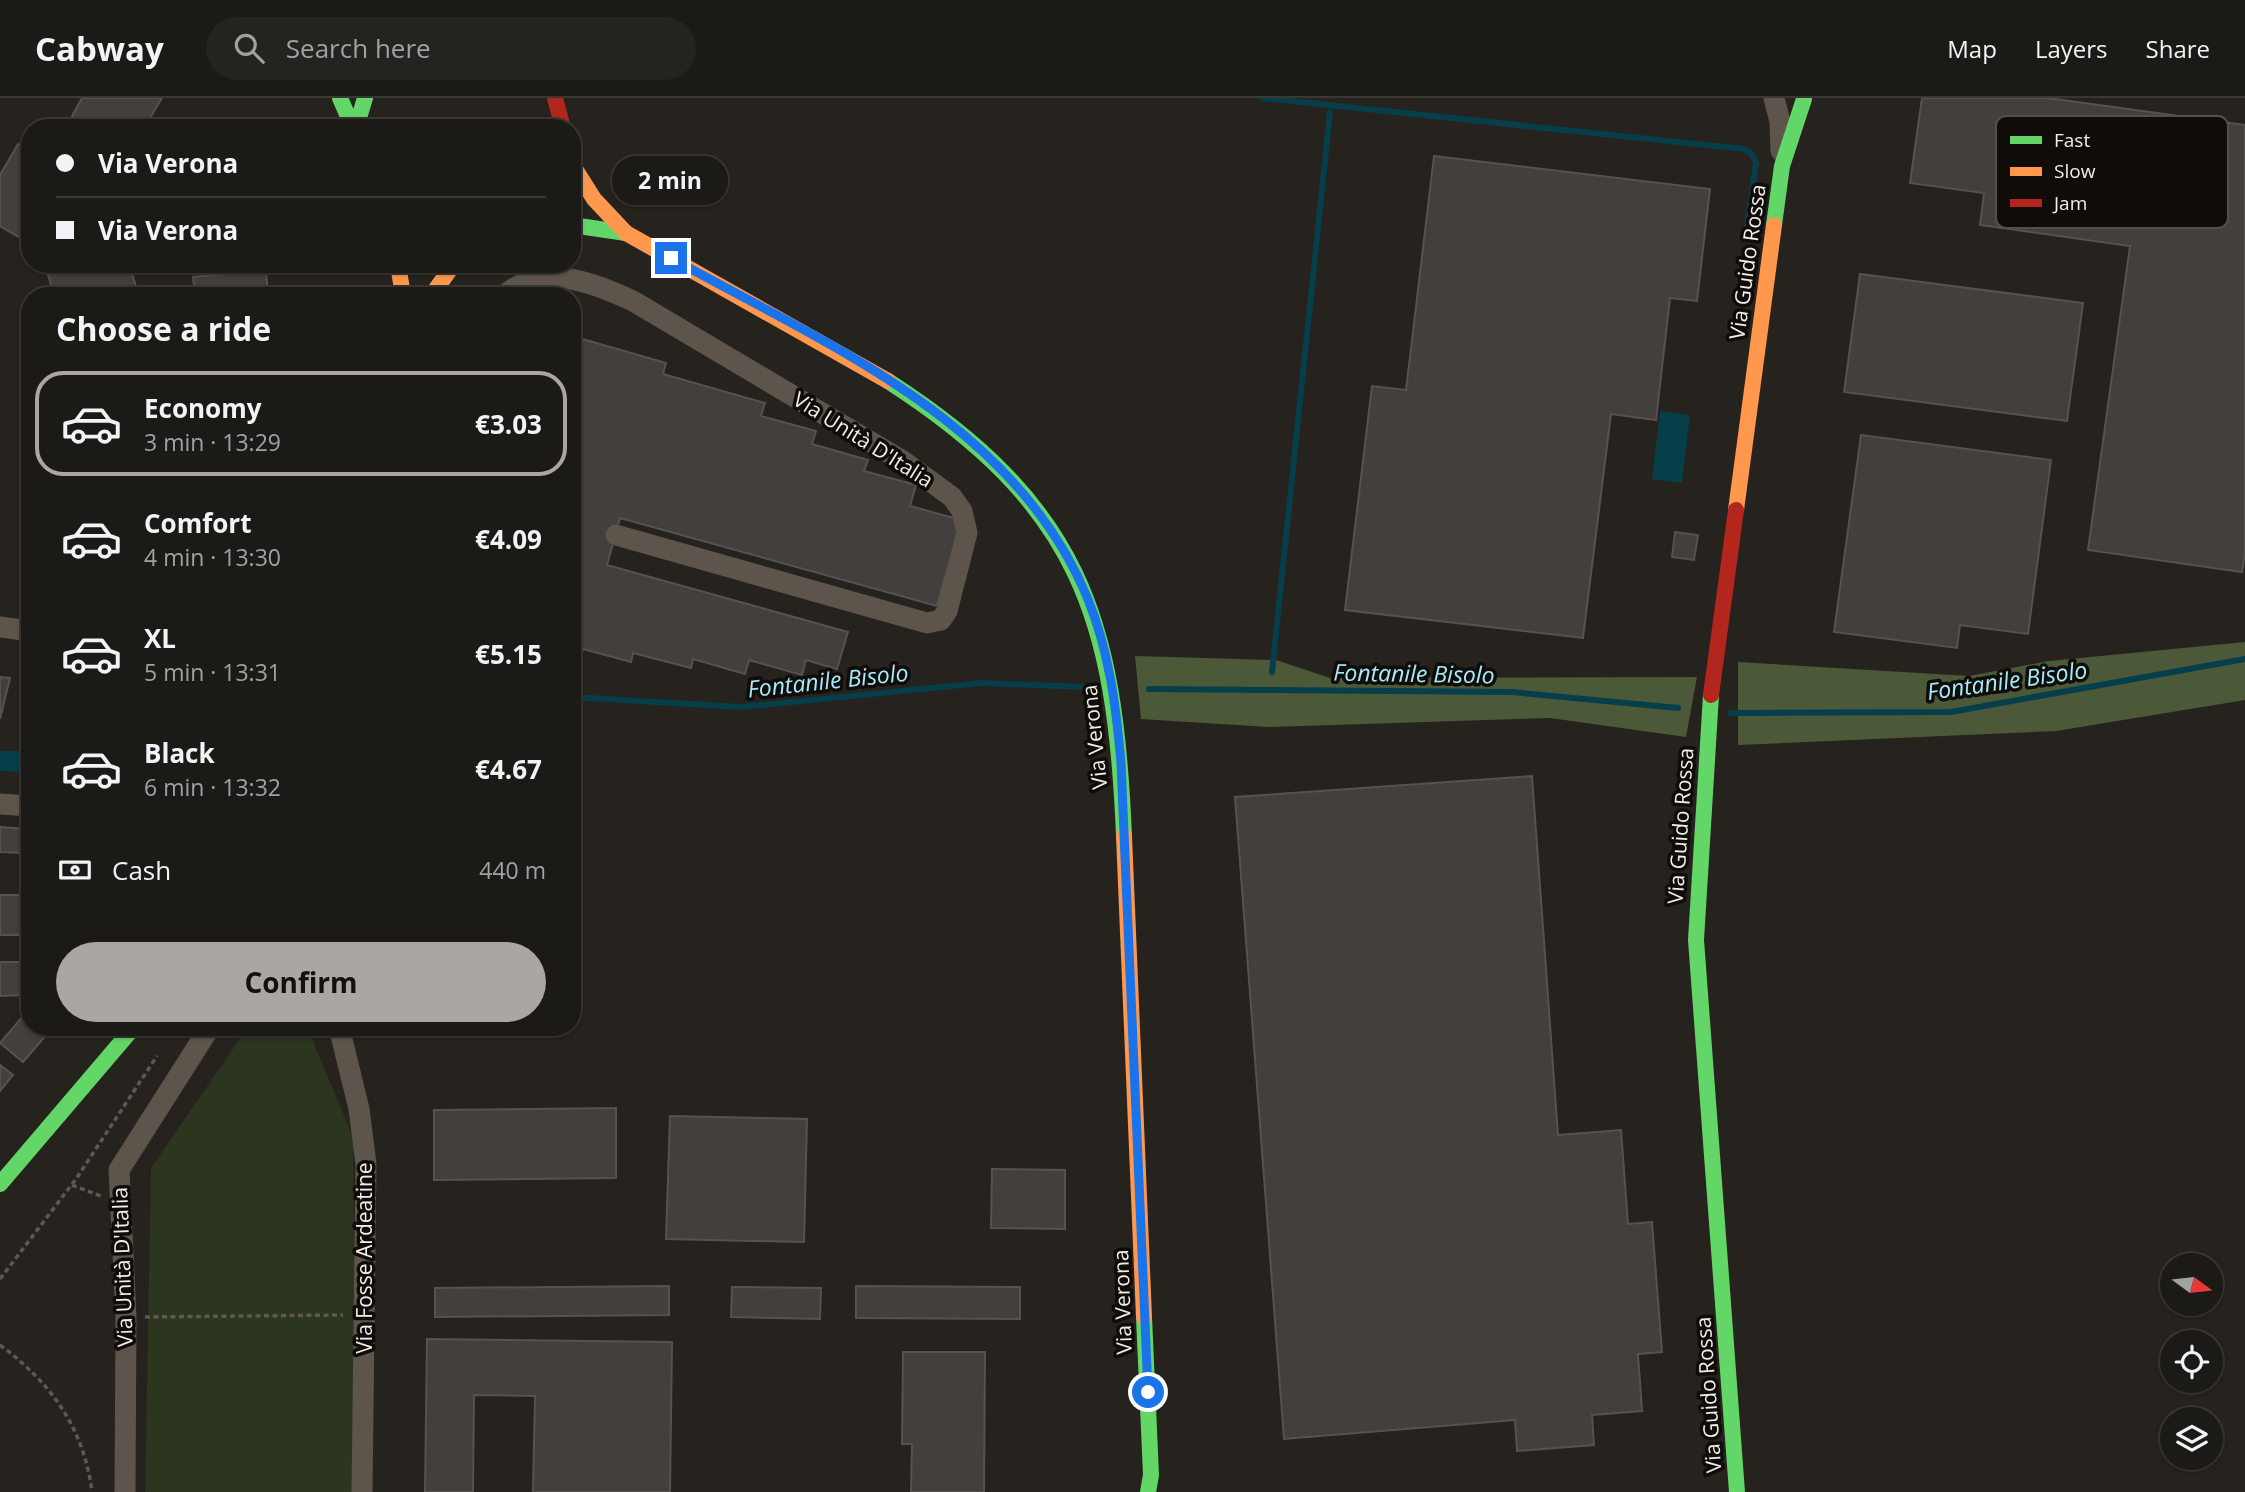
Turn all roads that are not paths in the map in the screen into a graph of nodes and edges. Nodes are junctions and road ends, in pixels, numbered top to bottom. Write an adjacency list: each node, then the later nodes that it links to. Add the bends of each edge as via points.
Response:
1 (340, 98): 7 (street)
2 (365, 98): 8 (street)
3 (555, 98): 9 (street)
4 (1774, 98): 10 (street)
5 (1780, 98): 6 (street)
6 (1806, 99): 10 (street, Via Guido Rossa)
7 (350, 119)
8 (357, 119)
9 (561, 119)
10 (1782, 166): 31 (street, Via Guido Rossa, via 1710,699 1696,940)
11 (581, 178): 13 (street, Via Verona)
12 (581, 226): 13 (street, Via Verona)
13 (626, 233): 26 (street, Via Verona, via 873,371 952,424 1017,485 1060,545 1087,598 1110,675 1121,763)
14 (520, 287): 15 (street, Via Unità D'Italia, via 532,280 557,278 594,285 633,302 903,461 951,497 962,511 967,533 947,611 941,620 927,623)
15 (616, 535)
16 (0, 627): 17 (street)
17 (21, 630)
18 (0, 804): 19 (street)
19 (21, 805)
20 (126, 1036): 25 (street)
21 (204, 1036): 27 (street, Via Unità D'Italia, via 119,1170 126,1317)
22 (341, 1036): 28 (street, Via Fosse Ardeatine, via 363,1140 367,1315)
23 (103, 1037): 24 (street)
24 (0, 1159)
25 (0, 1184)
26 (1151, 1475): 29 (street, Via Verona); 30 (street, Via Verona)
27 (125, 1492)
28 (362, 1492)
29 (1149, 1492)
30 (1159, 1492)
31 (1737, 1492)

